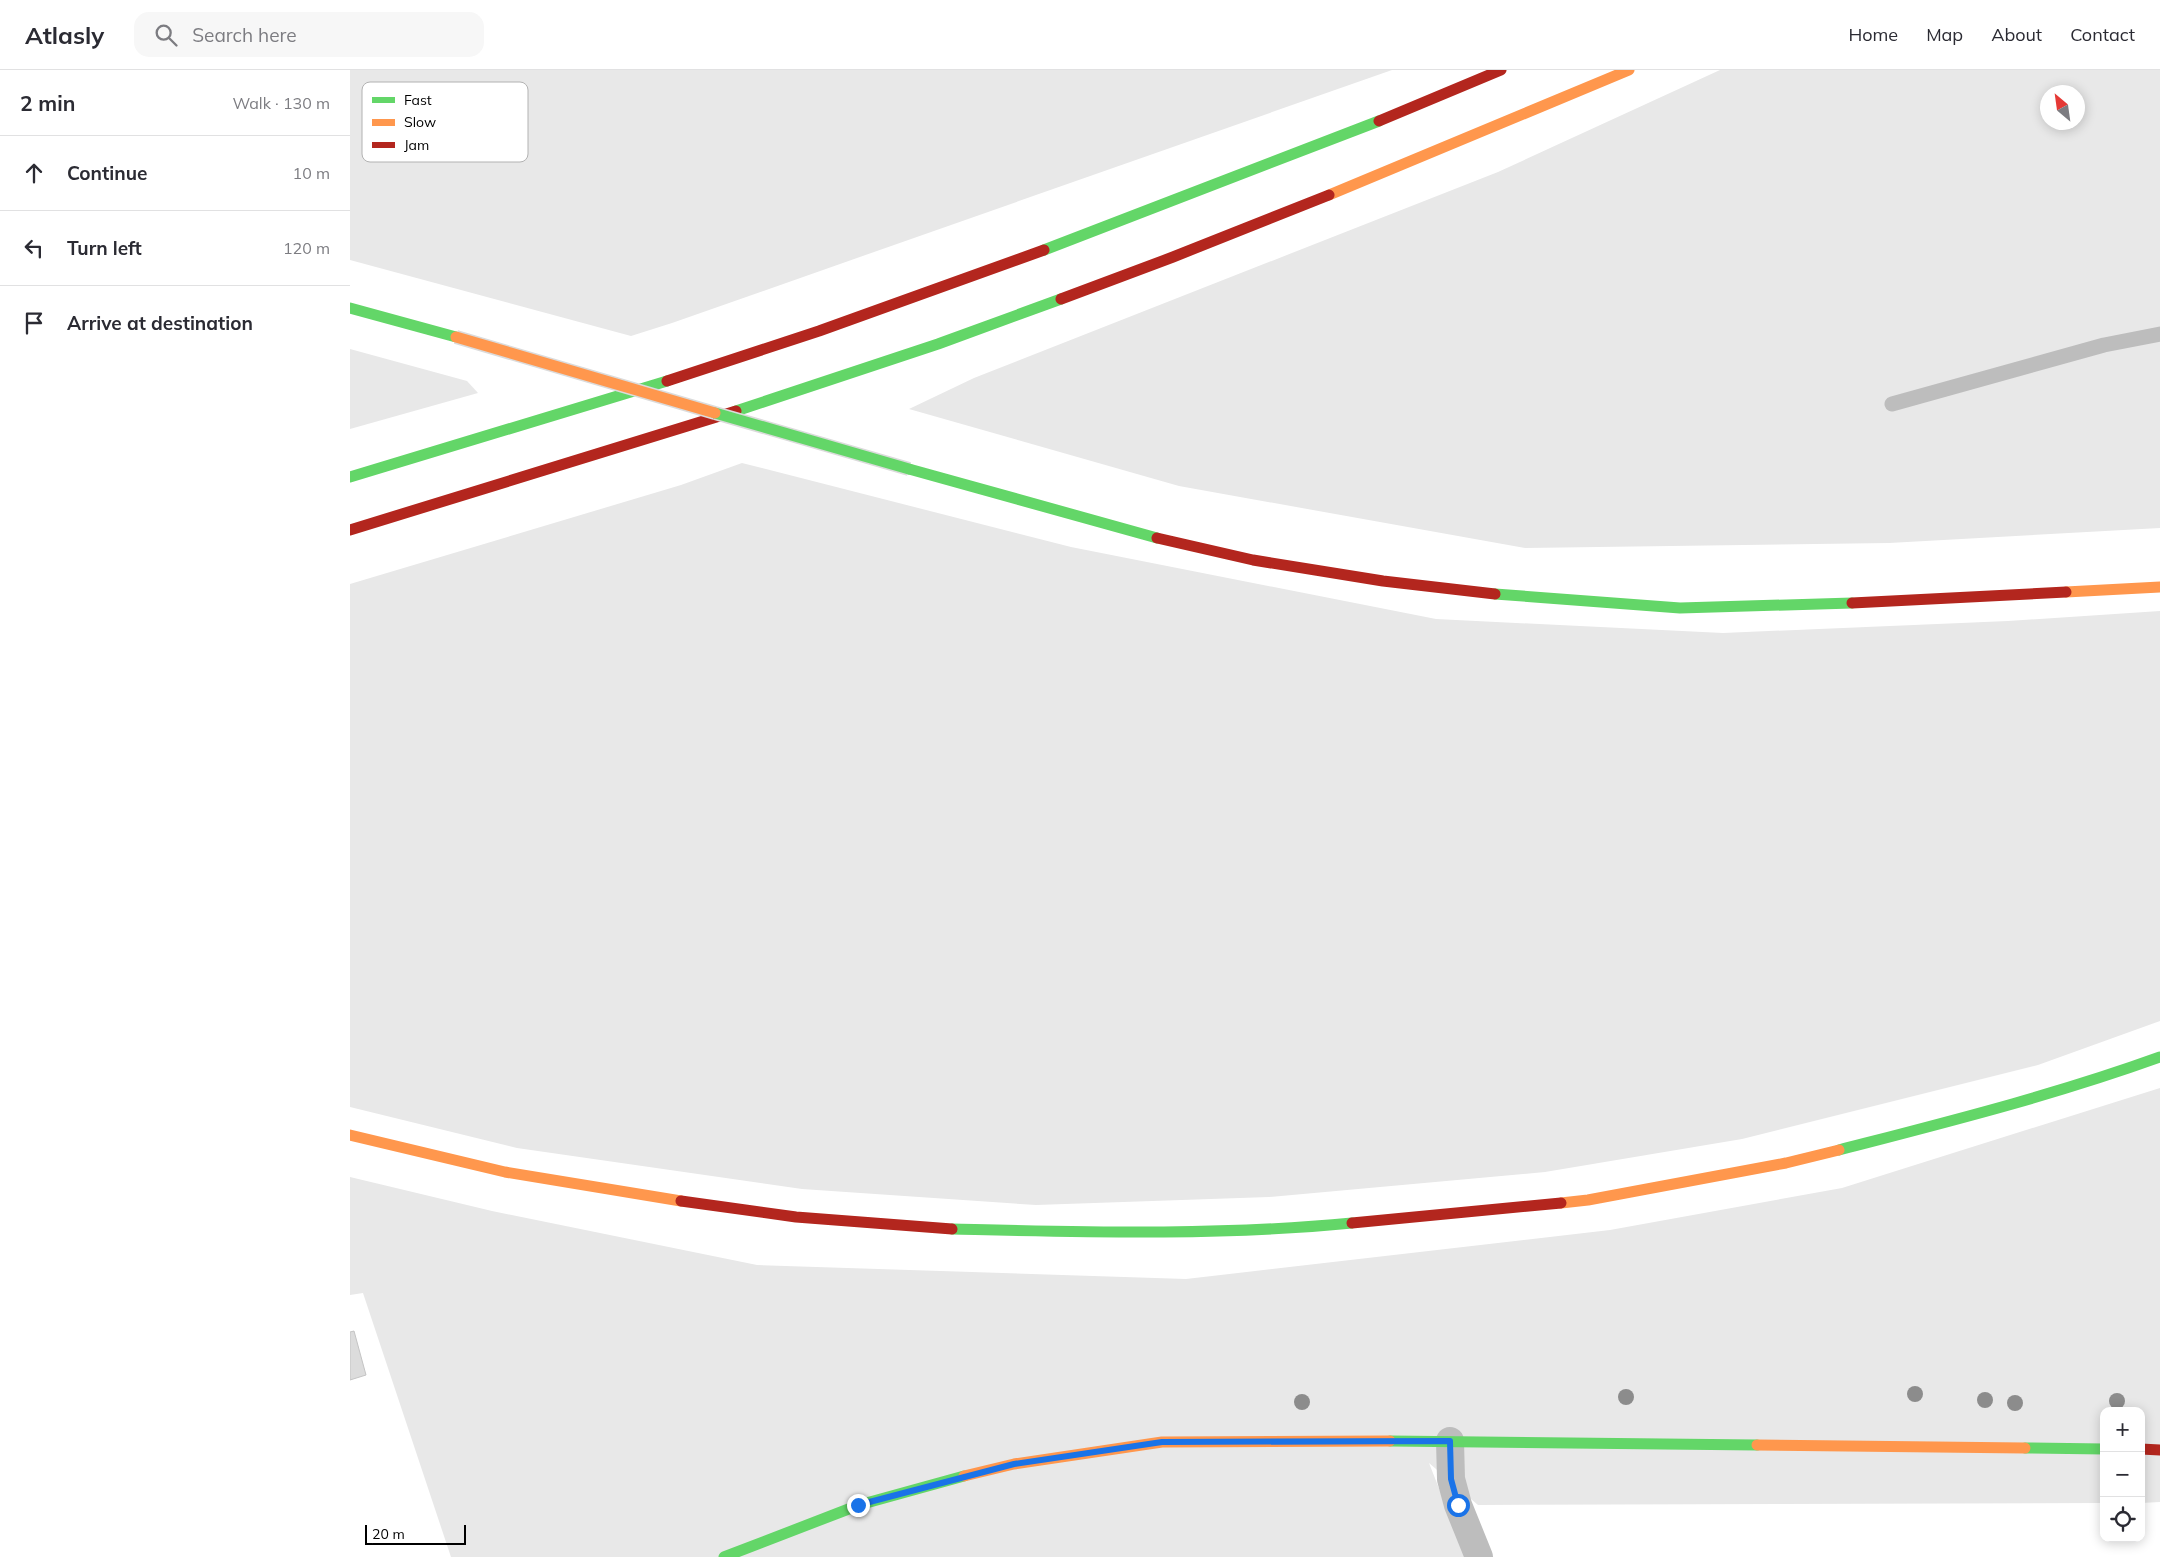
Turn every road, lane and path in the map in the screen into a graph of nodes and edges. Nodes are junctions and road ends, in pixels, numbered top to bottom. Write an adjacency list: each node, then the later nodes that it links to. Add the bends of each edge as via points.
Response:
1 (1500, 70): 6 (main road, via 1407,110 1120,222 921,295 708,368)
2 (1629, 70): 7 (main road, via 1210,242 938,344 666,434)
3 (350, 308): 8 (main road, bridge, via 1134,533 1253,560 1383,581 1525,597 1680,608 1805,606)
4 (2160, 334): 5 (lane, via 2104,345)
5 (1892, 404)
6 (350, 477)
7 (350, 530)
8 (2160, 587)
9 (2160, 1057): 10 (main road, via 2102,1078 1786,1164 1588,1200 1280,1230 1107,1234 950,1230 796,1217 505,1172)
10 (350, 1135)
11 (1450, 1441): 12 (main road); 15 (main road, via 1162,1442 1023,1462 858,1505); 16 (street, via 1451,1479)
12 (2100, 1449)
13 (2145, 1449): 14 (main road)
14 (2160, 1450)
15 (724, 1557)
16 (1480, 1557)

